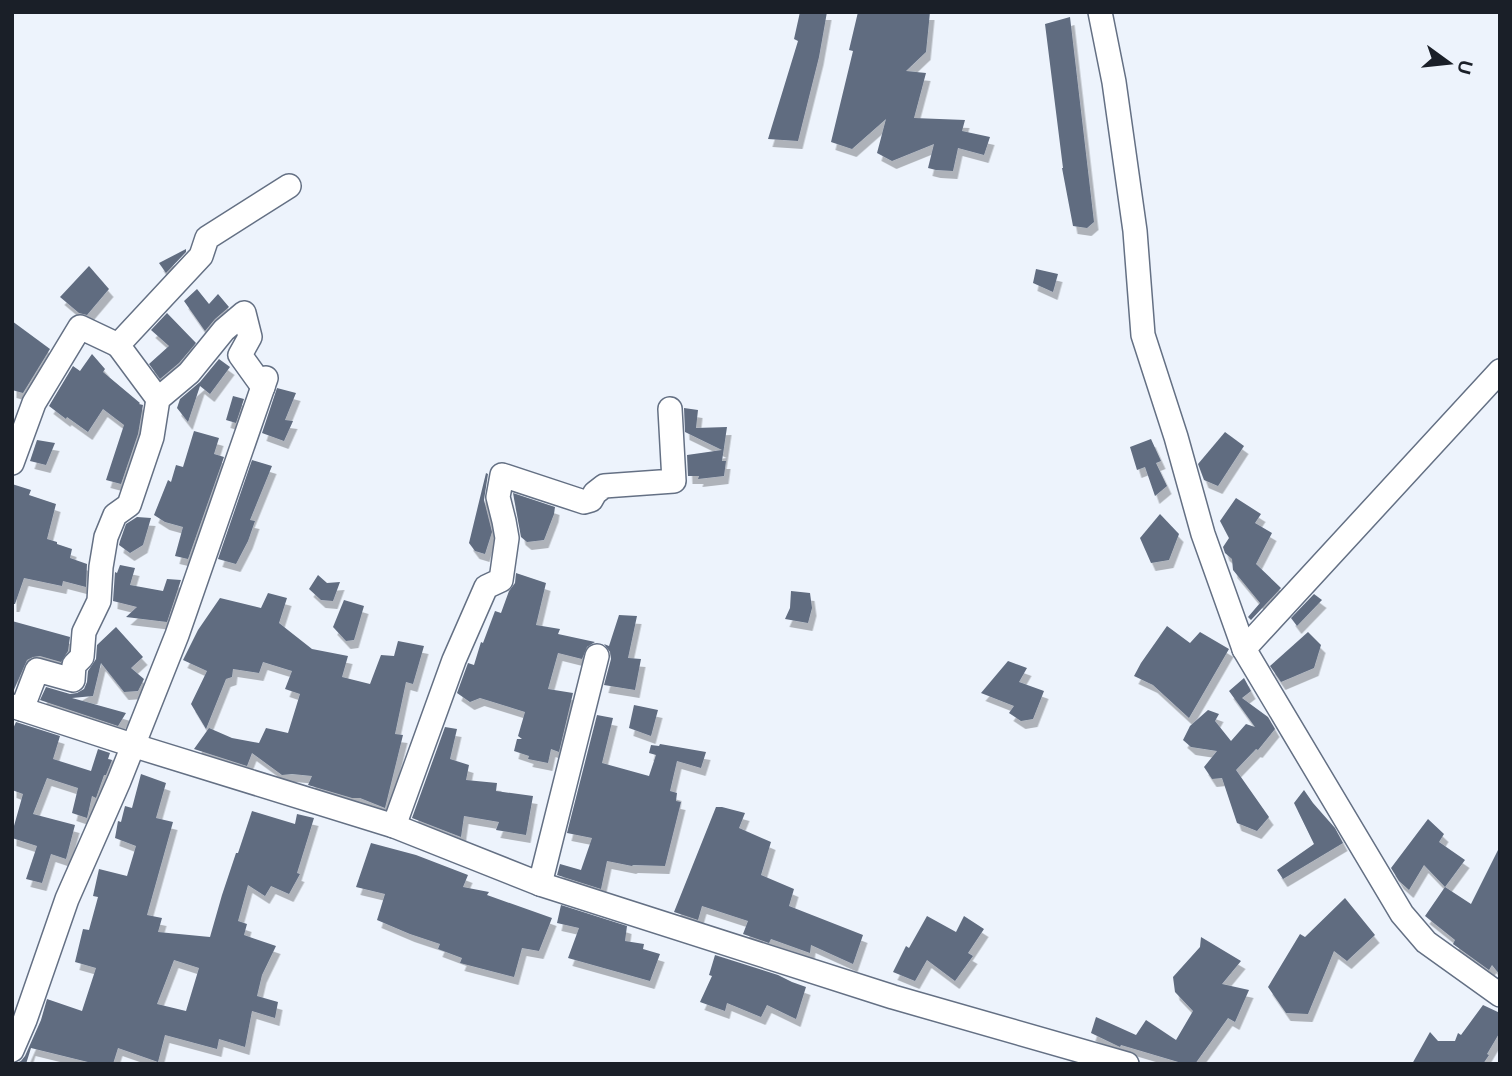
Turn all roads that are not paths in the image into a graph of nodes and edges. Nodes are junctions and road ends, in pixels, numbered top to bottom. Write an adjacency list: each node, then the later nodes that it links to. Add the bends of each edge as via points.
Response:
1 (1100, 12): 8 (street, via 1135,231 1143,335 1203,534)
2 (289, 186): 3 (street, via 207,238 201,256)
3 (118, 345): 5 (street); 7 (street, via 80,327 34,403)
4 (1500, 371): 8 (street)
5 (158, 399): 10 (street, via 152,437 129,505 115,515 106,537 99,601 84,632 82,657 74,665 73,680 37,670); 11 (street, via 189,373 244,313 250,337 240,355 264,382 177,635)
6 (670, 409): 12 (street, via 674,481 604,486 583,502 502,475 498,497 507,538 501,580 486,587 454,660)
7 (12, 463)
8 (1244, 649): 14 (street, via 1402,914 1426,942)
9 (597, 656): 13 (street)
10 (17, 707): 11 (street)
11 (132, 745): 12 (street); 15 (street)
12 (394, 826): 13 (street)
13 (540, 884): 16 (street, via 893,997)
14 (1500, 995)
15 (12, 1050)
16 (1127, 1064)

